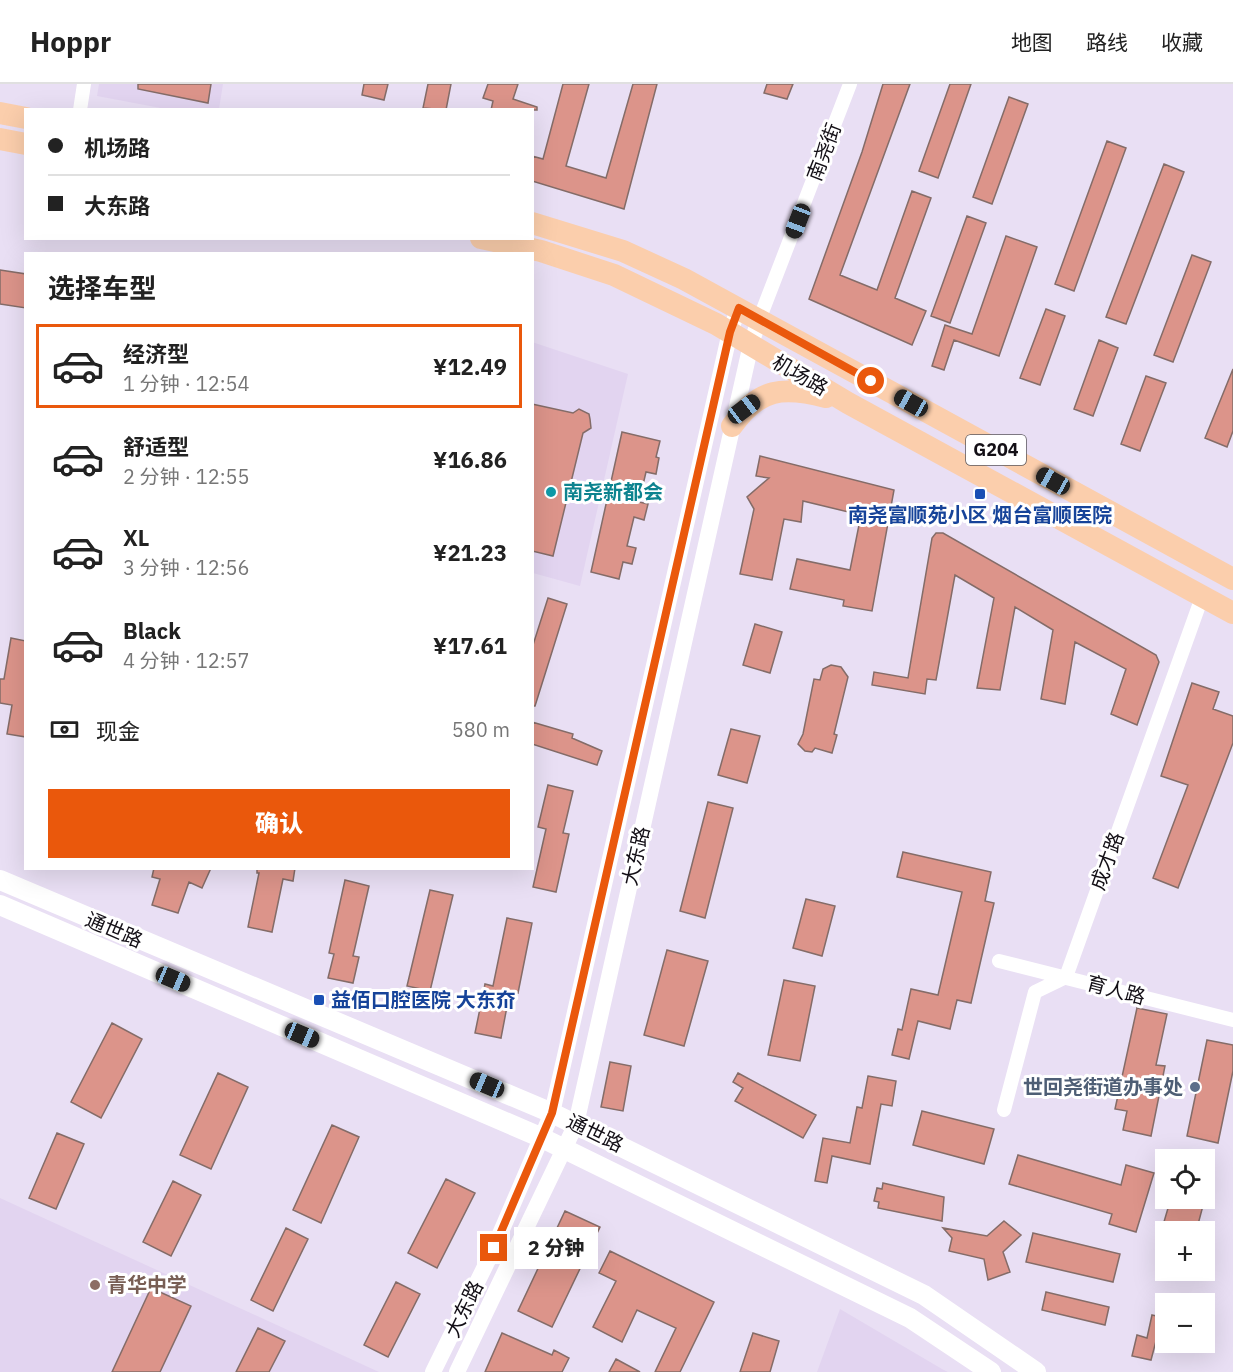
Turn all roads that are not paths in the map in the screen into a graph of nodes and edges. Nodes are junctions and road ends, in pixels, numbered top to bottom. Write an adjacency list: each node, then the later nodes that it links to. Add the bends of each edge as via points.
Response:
1 (84, 84): 3 (street)
2 (850, 84): 11 (street, 南尧街)
3 (80, 108)
4 (0, 113): 5 (highway)
5 (24, 118)
6 (0, 139): 7 (highway)
7 (24, 144)
8 (534, 224): 10 (highway, 机场路, via 623,251)
9 (490, 240): 12 (highway, 机场路 / G204, via 541,251 614,275)
10 (739, 308): 11 (highway, 机场路); 12 (street, 大东路)
11 (759, 320): 13 (street, 大东路); 16 (highway, 机场路 / G204)
12 (730, 332): 13 (highway, 机场路 / G204); 25 (street, 大东路)
13 (751, 344): 14 (highway, 机场路 / G204); 15 (street, 大东路)
14 (848, 403): 15 (highway, via 793,390 777,391 744,409); 17 (highway, 机场路 / G204)
15 (732, 426): 26 (street, 大东路)
16 (1233, 579)
17 (1202, 597): 18 (highway, 机场路 / G204); 22 (street, 成才路)
18 (1233, 613)
19 (0, 880): 25 (main road, 通世路)
20 (0, 905): 27 (main road, 通世路)
21 (999, 961): 22 (street, 育人路)
22 (1066, 977): 23 (street, 育人路); 24 (street, via 1035,992)
23 (1233, 1020)
24 (1004, 1110)
25 (552, 1113): 26 (main road, 通世路); 27 (street, 大东路)
26 (576, 1124): 28 (street, 大东路); 32 (main road, 通世路, via 924,1295)
27 (540, 1137): 28 (main road, 通世路); 29 (street, 大东路, via 494,1248)
28 (563, 1148): 30 (street, 大东路); 31 (main road, 通世路, via 910,1318)
29 (433, 1372)
30 (457, 1372)
31 (991, 1372)
32 (1036, 1372)

